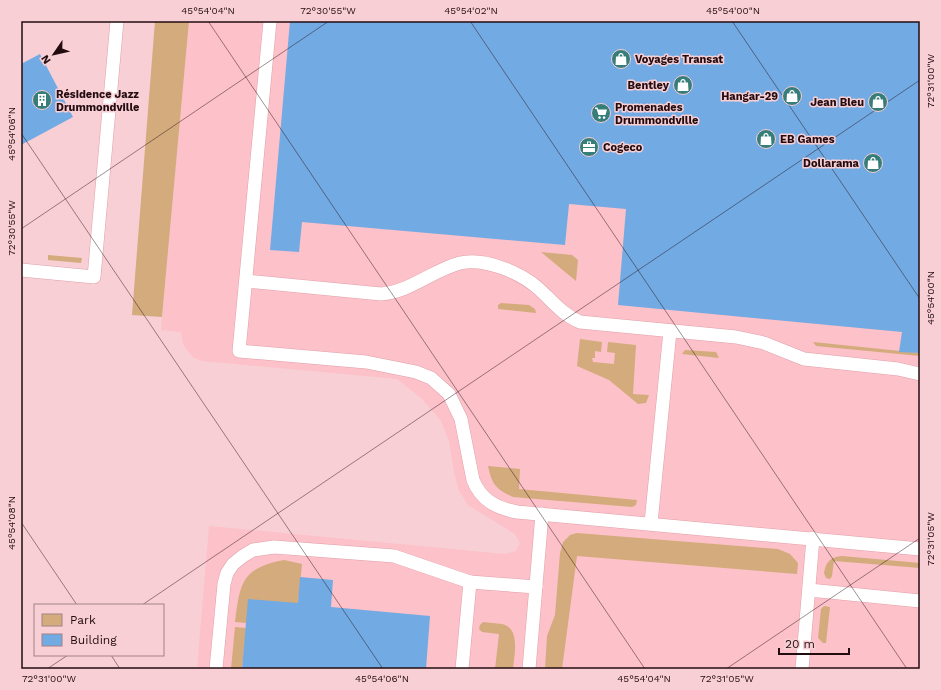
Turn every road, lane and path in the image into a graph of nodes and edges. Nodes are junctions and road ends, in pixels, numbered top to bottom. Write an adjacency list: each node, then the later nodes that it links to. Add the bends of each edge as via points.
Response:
1 (117, 21): 3 (lane, via 94,277)
2 (270, 21): 4 (lane)
3 (21, 270)
4 (246, 281): 5 (lane, via 372,294 390,293 446,268 472,261 494,265 529,281 566,315 580,322); 7 (lane, via 239,351 366,362 416,372 431,378 449,394 461,419 473,480 480,495 500,508)
5 (670, 331): 6 (lane, via 756,340 804,359 898,369); 8 (lane)
6 (920, 374)
7 (542, 514): 8 (lane); 12 (lane)
8 (651, 523): 9 (lane)
9 (813, 538): 10 (lane); 13 (lane)
10 (920, 549)
11 (470, 582): 12 (lane); 15 (lane, via 394,556 274,547 253,550 233,564 227,573); 16 (lane)
12 (536, 587): 17 (lane)
13 (808, 590): 14 (lane); 18 (lane)
14 (920, 601)
15 (216, 669)
16 (462, 669)
17 (529, 669)
18 (802, 669)

